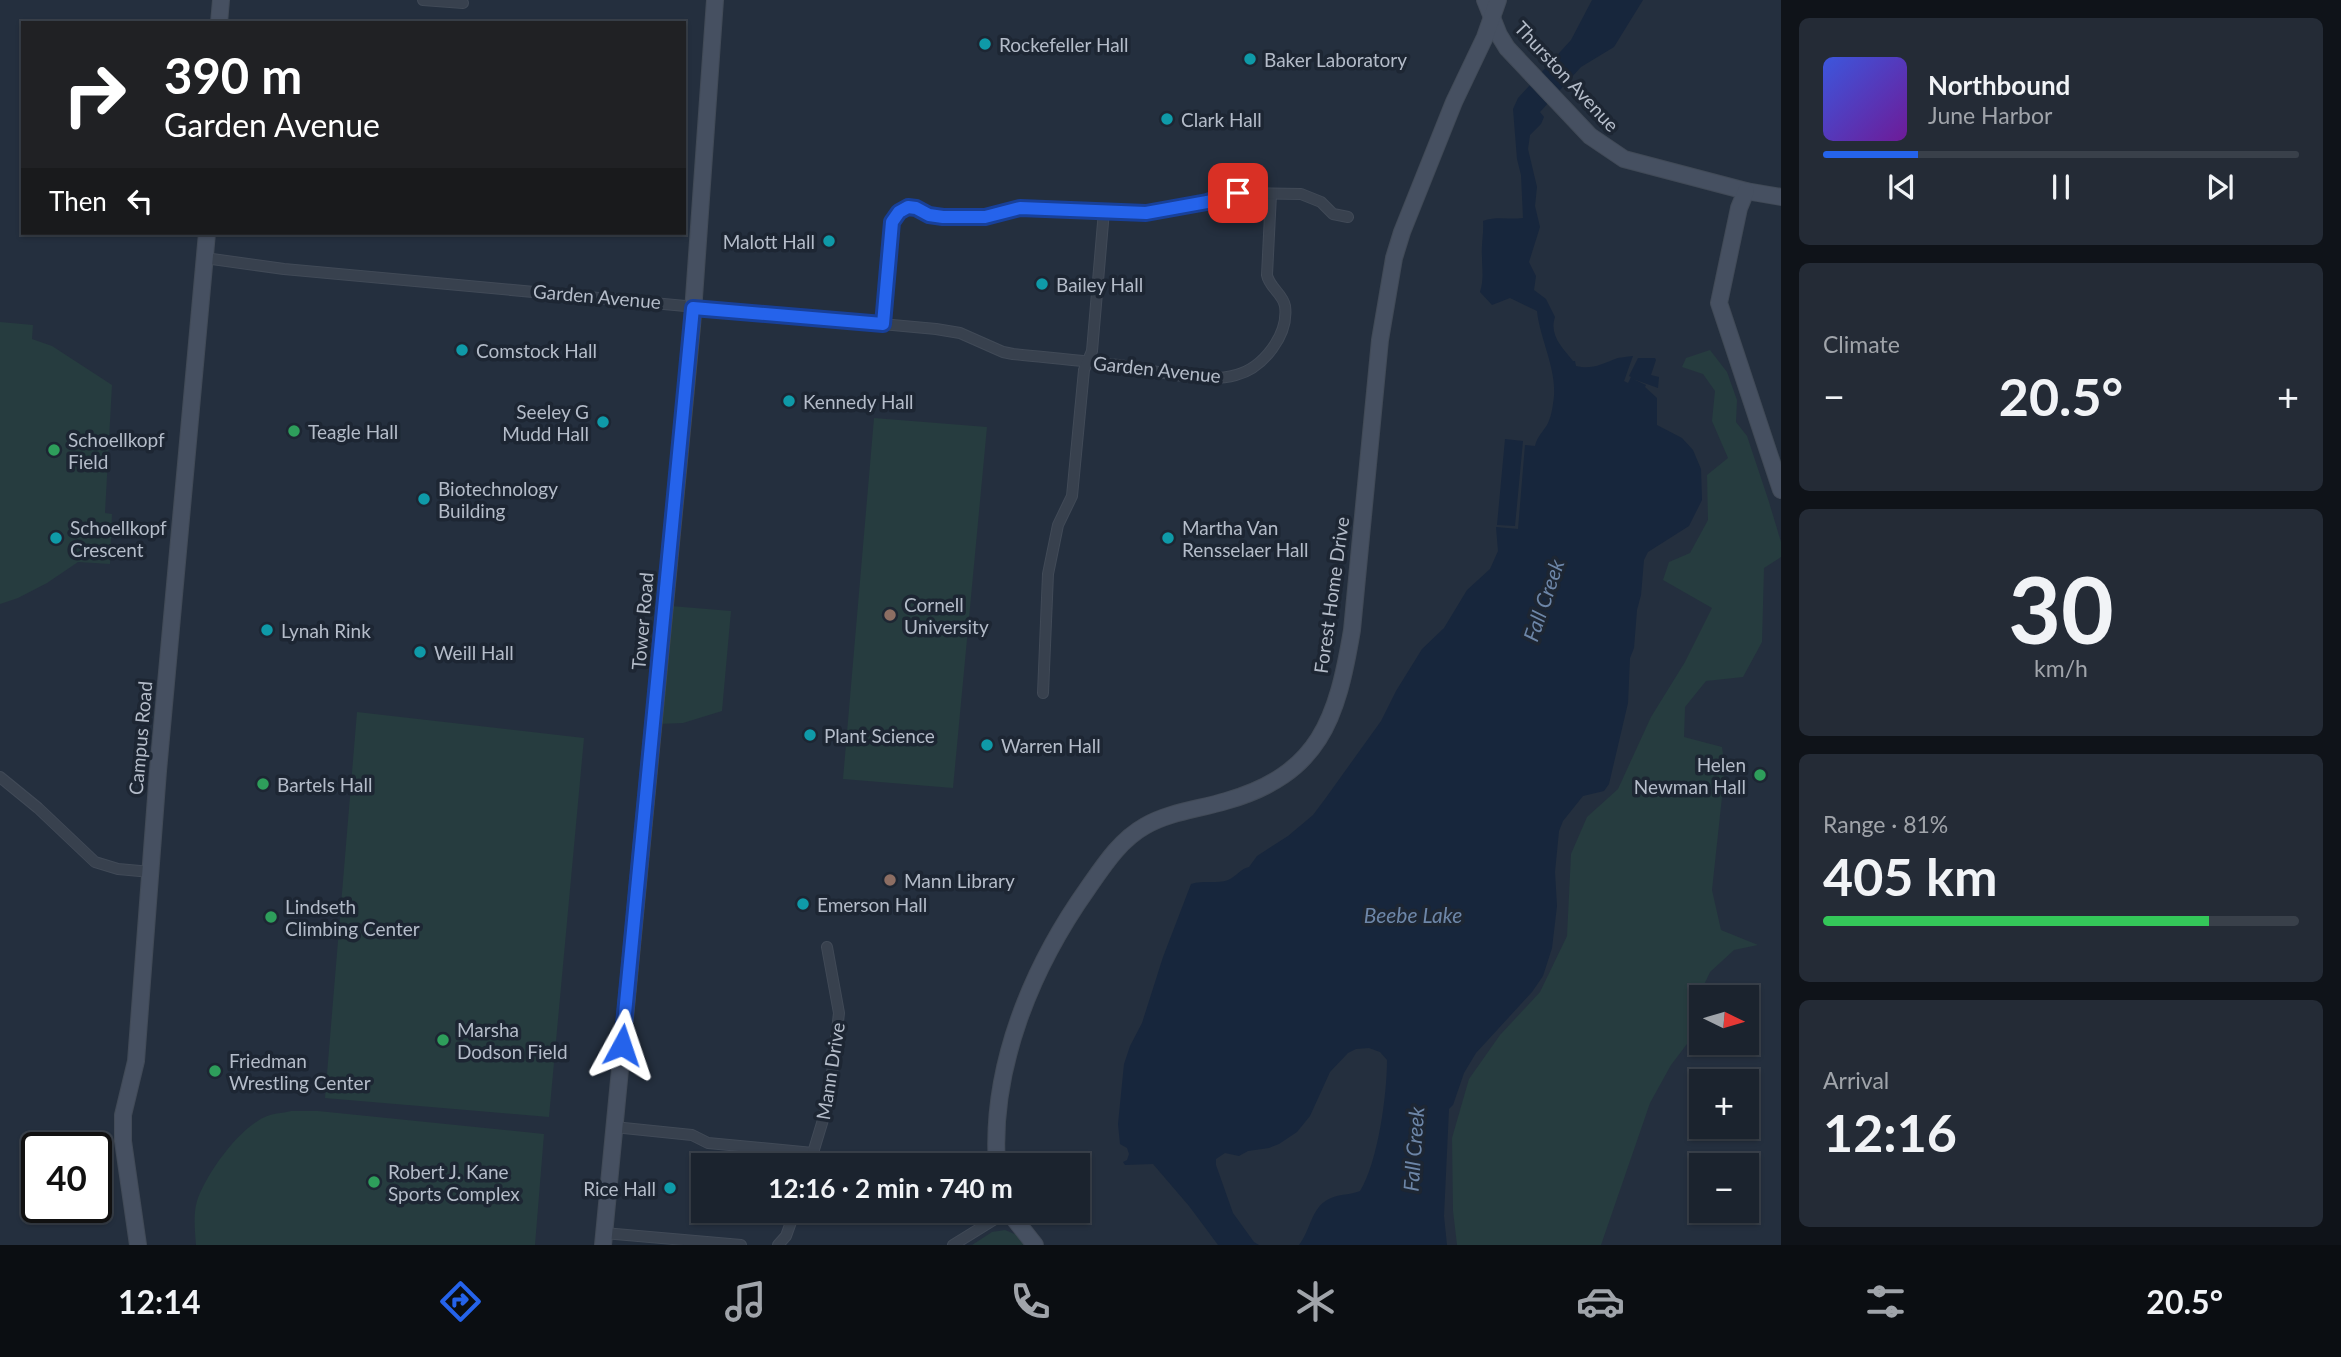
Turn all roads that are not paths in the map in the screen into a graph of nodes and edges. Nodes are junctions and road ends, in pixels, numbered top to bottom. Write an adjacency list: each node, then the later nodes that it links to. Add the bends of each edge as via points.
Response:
1 (220, 0): 8 (street)
2 (424, 0): 6 (street)
3 (715, 0): 16 (street, Tower Road)
4 (1485, 0): 7 (street, Thurston Avenue)
5 (1498, 0): 7 (street, Forest Home Drive)
6 (463, 3)
7 (1492, 18): 9 (street, Thurston Avenue, via 1500,39 1602,146 1624,159); 26 (street, Forest Home Drive, via 1394,258 1380,341 1352,630 1332,712 1313,748 1289,773 1240,797 1160,819 1144,827 1110,858 1070,914 1028,992 1001,1091)
8 (219, 21)
9 (1746, 191): 11 (street, Thurston Avenue); 19 (street, via 1719,303)
10 (1271, 194): 12 (street, via 1234,194 1157,212); 13 (street, via 1308,195 1333,214); 18 (street, Garden Avenue, via 1266,275 1283,300 1285,317 1275,343 1261,361 1235,376 1217,377)
11 (1781, 197)
12 (1104, 211): 17 (street, via 1015,208 985,217 953,217 904,208 891,225); 18 (street)
13 (1348, 217)
14 (207, 235): 15 (street, Campus Road)
15 (205, 258): 16 (street, Garden Avenue); 22 (street, Campus Road)
16 (693, 308): 17 (street, Garden Avenue); 24 (street, Tower Road)
17 (883, 324): 18 (street, Garden Avenue, via 960,333 1013,354)
18 (1088, 361): 20 (street, via 1072,496 1058,526 1048,575)
19 (1781, 490)
20 (1043, 693)
21 (0, 777): 22 (street, via 95,862)
22 (151, 872): 32 (street, Campus Road, via 136,1061 122,1122)
23 (827, 947): 25 (street, Mann Drive, via 839,1013 828,1100)
24 (614, 1127): 25 (street, via 692,1135 708,1143); 30 (street, Tower Road)
25 (813, 1153)
26 (996, 1153)
27 (791, 1223): 34 (street)
28 (989, 1223): 35 (street)
29 (1018, 1223): 36 (street)
30 (604, 1239): 31 (street)
31 (735, 1244): 33 (street)
32 (138, 1245)
33 (741, 1245)
34 (778, 1245)
35 (953, 1245)
36 (1035, 1245)

